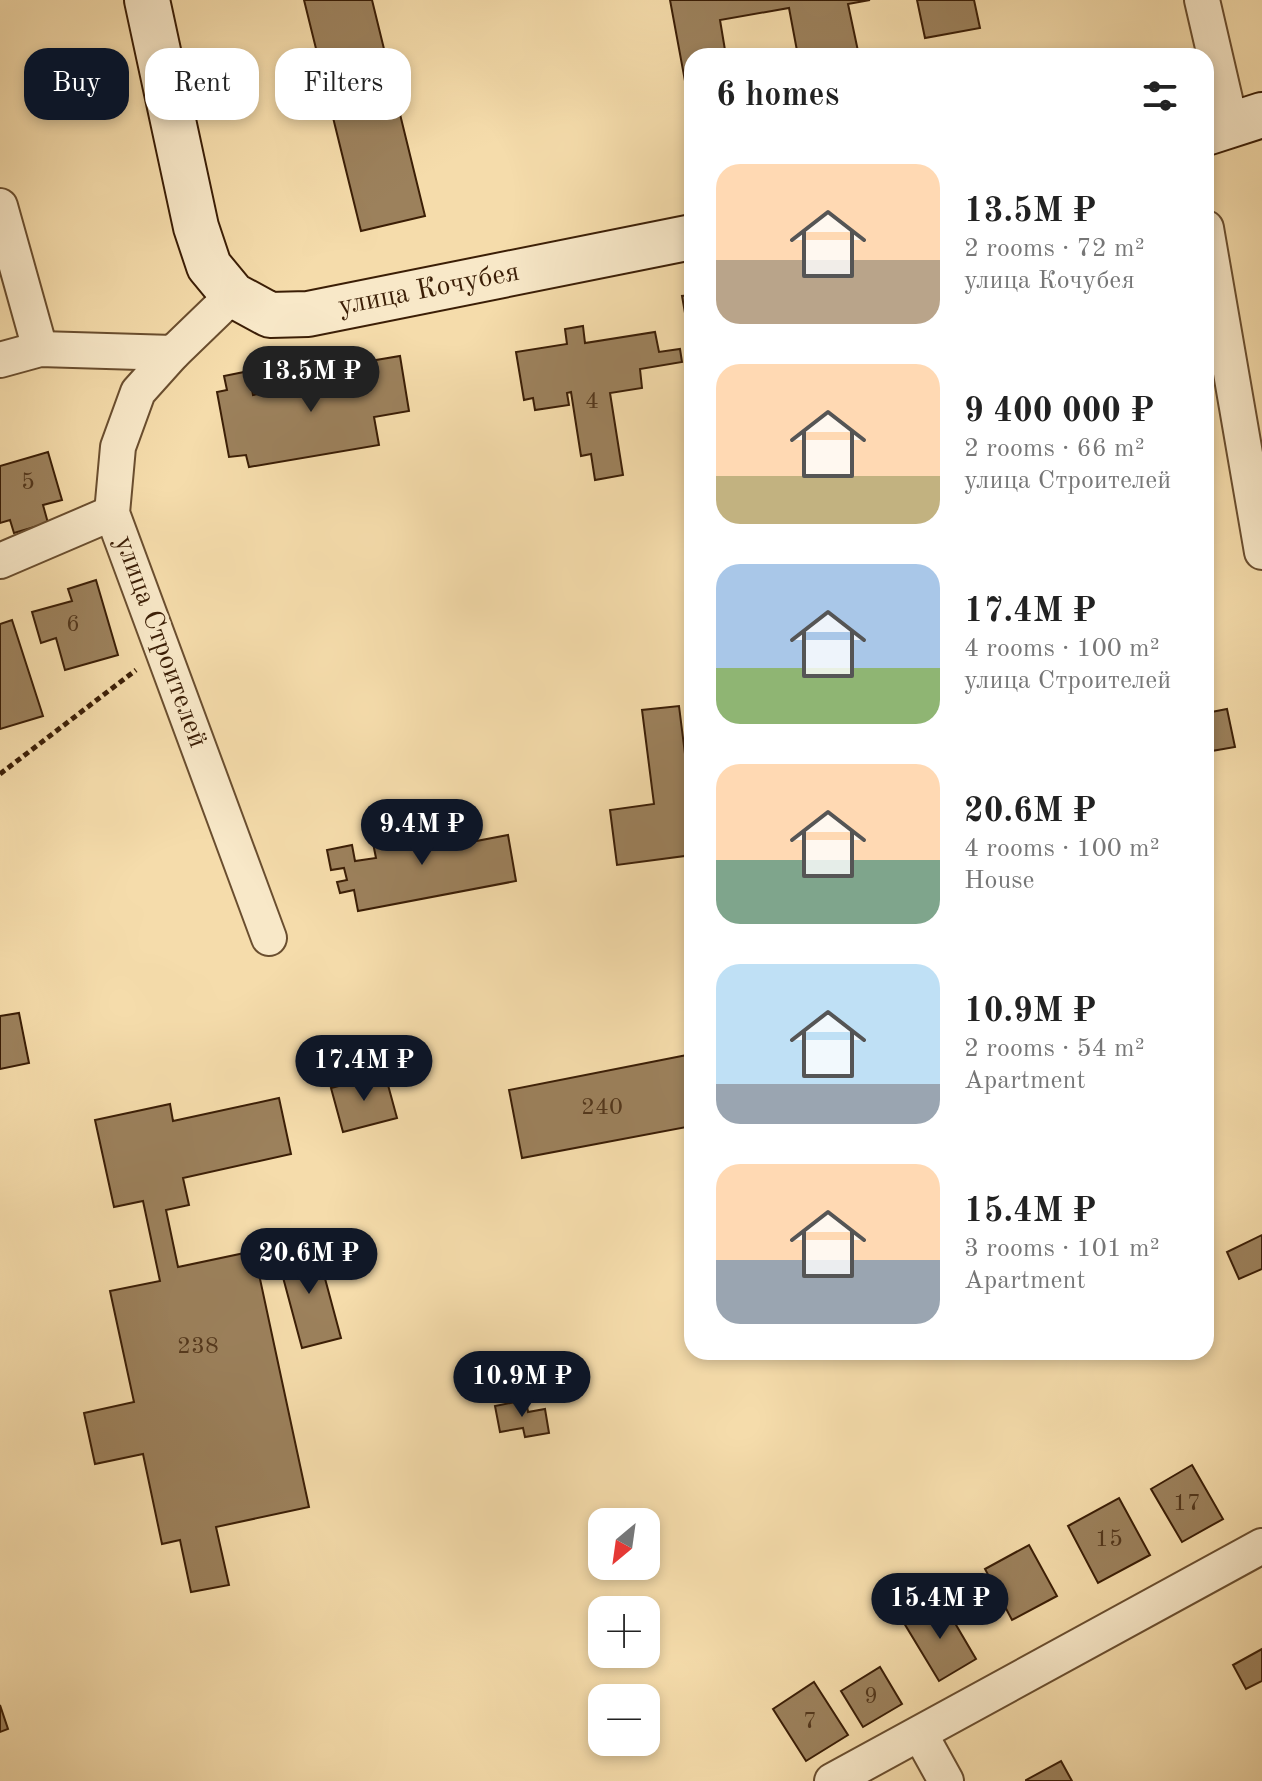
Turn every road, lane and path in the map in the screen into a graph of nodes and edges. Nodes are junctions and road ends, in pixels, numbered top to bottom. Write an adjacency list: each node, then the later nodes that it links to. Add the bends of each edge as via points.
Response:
1 (147, 0): 9 (main road, via 196,227 209,266)
2 (1202, 0): 4 (street)
3 (1214, 48): 5 (street)
4 (1214, 48)
5 (1233, 125)
6 (0, 206): 10 (street)
7 (684, 239): 9 (main road, улица Кочубея, via 308,314 270,315)
8 (1214, 274): 14 (street)
9 (233, 295): 11 (street)
10 (40, 349): 11 (street); 12 (street)
11 (173, 353): 13 (street, улица Строителей, via 138,392 118,447)
12 (0, 360)
13 (112, 513): 15 (street); 16 (street, улица Строителей)
14 (1262, 552)
15 (0, 561)
16 (163, 651): 17 (path); 18 (street, улица Строителей)
17 (0, 774)
18 (269, 938)
19 (1262, 1546): 20 (street)
20 (920, 1734): 21 (street); 22 (street)
21 (832, 1781)
22 (946, 1781)

